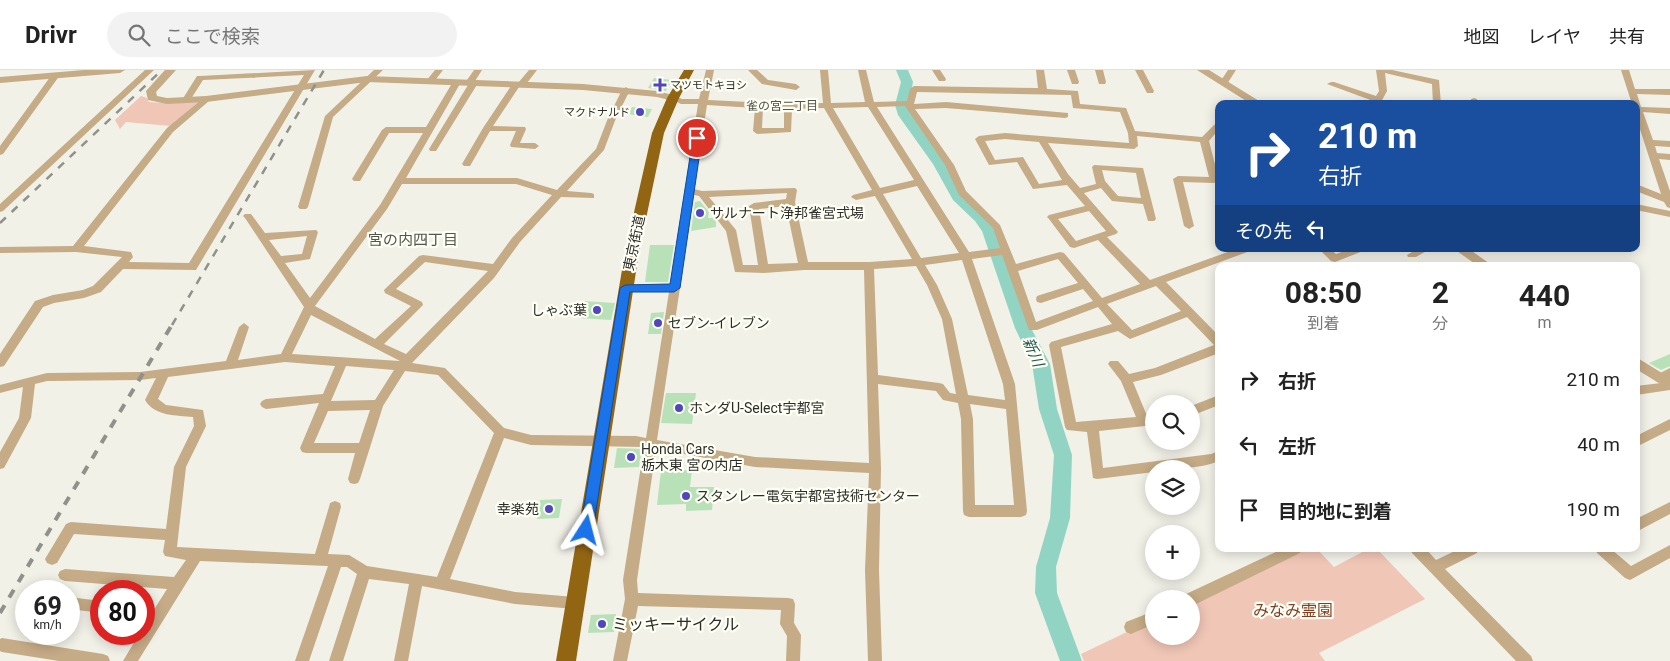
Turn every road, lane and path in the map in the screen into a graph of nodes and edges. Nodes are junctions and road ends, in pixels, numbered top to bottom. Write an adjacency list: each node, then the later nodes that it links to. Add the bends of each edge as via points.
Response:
1 (120, 70): 23 (street)
2 (150, 70): 93 (street)
3 (171, 70): 44 (street, via 151,91 152,98)
4 (379, 70): 24 (street)
5 (439, 70): 27 (street)
6 (478, 70): 32 (street)
7 (533, 70): 34 (street)
8 (689, 70): 42 (highway, 東京街道)
9 (710, 70): 50 (street)
10 (752, 70): 35 (street, via 765,82)
11 (824, 70): 55 (street)
12 (862, 70): 51 (street)
13 (936, 70): 25 (street)
14 (1040, 70): 40 (street)
15 (1071, 70): 29 (street)
16 (1099, 70): 30 (street)
17 (1139, 70): 38 (street)
18 (1202, 70): 31 (street)
19 (1232, 70): 31 (street)
20 (1380, 70): 47 (street, via 1383,91); 48 (street, via 1436,82)
21 (1625, 70): 39 (street)
22 (310, 71): 36 (street); 44 (street, via 200,78)
23 (56, 75): 26 (street); 70 (street)
24 (368, 79): 27 (street); 36 (street); 90 (street, via 329,116)
25 (942, 79)
26 (0, 80)
27 (430, 81): 28 (street)
28 (457, 82): 32 (street); 62 (street)
29 (1074, 82)
30 (1102, 82)
31 (1224, 82): 45 (street)
32 (472, 83): 34 (street); 69 (street)
33 (1331, 84): 46 (street)
34 (519, 85): 37 (street); 61 (street)
35 (796, 87)
36 (300, 88): 43 (street); 113 (street, via 192,267)
37 (626, 90): 42 (street); 83 (street, via 600,150)
38 (1150, 90)
39 (1632, 90): 41 (street); 49 (street)
40 (1043, 91): 52 (street, via 914,89); 63 (street, via 1075,93 1076,106 1123,110)
41 (1670, 92)
42 (674, 98): 50 (street); 122 (highway, 東京街道, via 658,134)
43 (206, 99): 44 (street); 100 (street, via 170,130)
44 (186, 100)
45 (1253, 100)
46 (1372, 100)
47 (1378, 100)
48 (1437, 100)
49 (1636, 100)
50 (702, 102): 53 (street); 80 (street)
51 (870, 103): 52 (street); 55 (street); 76 (street)
52 (905, 104): 59 (street); 102 (street, via 949,164 962,193 997,227)
53 (759, 105): 54 (street); 54 (street, via 758,131 788,130)
54 (788, 106): 55 (street)
55 (828, 106): 82 (street)
56 (1640, 110): 57 (street)
57 (1670, 111)
58 (1640, 113): 66 (street)
59 (1064, 115)
60 (1215, 127): 65 (street)
61 (487, 128): 68 (street, via 522,129 514,145); 73 (street)
62 (429, 130): 74 (street, via 386,130); 75 (street)
63 (1132, 133): 64 (street, via 1134,146); 65 (street)
64 (1042, 140): 77 (street); 77 (street, via 1004,136 979,139 992,163 1020,159 1036,187)
65 (1204, 140): 97 (street, via 1214,180 1178,178)
66 (1651, 144): 67 (street); 71 (street)
67 (1670, 144)
68 (535, 146)
69 (433, 149)
70 (0, 152)
71 (1655, 156): 72 (street); 89 (street)
72 (1670, 156)
73 (467, 164)
74 (357, 179)
75 (400, 181): 83 (street, via 517,181); 126 (street)
76 (920, 182): 82 (street); 109 (street)
77 (1069, 182): 81 (street)
78 (1102, 185): 81 (street); 87 (street, via 1115,199); 87 (street, via 1097,167 1140,170)
79 (1640, 189): 89 (street)
80 (689, 191): 84 (street); 123 (street)
81 (1077, 192): 91 (street)
82 (877, 193): 86 (street); 111 (street)
83 (559, 194): 85 (street); 116 (street)
84 (702, 194): 88 (street, via 792,190); 117 (street, via 732,230 739,269)
85 (591, 196)
86 (856, 198)
87 (1146, 201): 96 (street)
88 (790, 202): 114 (street); 117 (street, via 754,206)
89 (1670, 203)
90 (303, 207)
91 (1090, 207): 98 (street, via 1113,232); 98 (street, via 1052,218 1074,245)
92 (1640, 208): 94 (street)
93 (0, 209)
94 (1670, 214)
95 (248, 216): 99 (street)
96 (1151, 220)
97 (1189, 226)
98 (1100, 236): 121 (street)
99 (263, 238): 110 (street); 110 (street, via 313,232 306,257)
100 (76, 249): 101 (street); 113 (street, via 127,254 128,258)
101 (0, 250)
102 (1001, 251): 109 (street); 118 (street)
103 (1236, 252): 119 (street)
104 (1328, 252): 105 (street, via 1335,258)
105 (1351, 252)
106 (1419, 252): 108 (street)
107 (1465, 252): 112 (street)
108 (1412, 255)
109 (966, 256): 111 (street); 152 (street, via 1009,384)
110 (278, 260): 126 (street)
111 (920, 262): 115 (street); 147 (street, via 947,320)
112 (1481, 262)
113 (122, 264): 135 (street, via 97,289 39,304)
114 (804, 266): 115 (street); 117 (street)
115 (869, 266): 141 (street)
116 (495, 268): 131 (street, via 423,258 389,290 418,305); 136 (street)
117 (764, 269)
118 (1012, 269): 120 (street, via 1060,255); 125 (street, via 1033,327)
119 (1158, 280): 121 (street); 127 (street)
120 (1085, 284): 124 (street); 125 (street)
121 (1147, 284): 125 (street)
122 (625, 288): 123 (street); 159 (highway, 東京街道)
123 (674, 288): 161 (street)
124 (1041, 299)
125 (1101, 302): 128 (street)
126 (310, 306): 131 (street, via 313,311); 133 (street)
127 (1189, 312): 128 (street, via 1130,334); 130 (street)
128 (1120, 326): 157 (street, via 1055,345 1071,427)
129 (244, 327): 139 (street)
130 (1215, 339)
131 (376, 346): 136 (street)
132 (1215, 350): 142 (street, via 1157,372)
133 (285, 358): 134 (street); 139 (street)
134 (342, 362): 136 (street); 148 (street)
135 (0, 363)
136 (405, 363): 151 (street); 158 (street, via 441,371)
137 (1114, 364): 142 (street)
138 (1640, 364): 143 (street)
139 (230, 365): 140 (street)
140 (164, 374): 144 (street, via 121,378 47,377); 170 (street, via 151,400 162,409 199,413 200,426 180,467)
141 (872, 379): 147 (street, via 939,387 947,397); 165 (street)
142 (1126, 379): 154 (street)
143 (1667, 380): 146 (street)
144 (30, 381): 145 (street); 164 (street, via 25,418)
145 (0, 389)
146 (1640, 390)
147 (963, 400): 152 (street); 152 (street, via 967,419 969,511 1021,511)
148 (325, 402): 150 (street); 151 (street); 162 (street, via 306,448)
149 (1215, 402): 153 (street)
150 (266, 404)
151 (378, 404): 162 (street)
152 (1011, 405)
153 (1200, 407)
154 (1145, 415)
155 (1145, 421): 157 (street)
156 (1670, 424): 160 (street)
157 (1093, 427): 163 (street, via 1098,474)
158 (500, 432): 159 (street, via 531,440); 185 (street)
159 (601, 440): 161 (street); 188 (highway, 東京街道)
160 (1640, 440)
161 (651, 444): 165 (street, via 755,462); 187 (street, via 630,580)
162 (363, 448): 166 (street)
163 (1215, 458)
164 (0, 464)
165 (875, 468): 202 (street, via 872,570)
166 (354, 478)
167 (334, 506): 178 (street)
168 (1670, 508): 169 (street)
169 (1640, 524)
170 (172, 535): 176 (street, via 170,552); 177 (street, via 70,528)
171 (1670, 551): 175 (street, via 1630,574)
172 (1289, 552): 186 (street)
173 (1420, 552): 180 (street)
174 (1466, 552): 180 (street)
175 (1605, 552)
176 (196, 555): 178 (street); 184 (street)
177 (52, 559)
178 (320, 560): 179 (street)
179 (336, 561): 181 (street, via 349,561); 196 (street)
180 (1435, 567): 203 (street)
181 (364, 572): 183 (street); 197 (street)
182 (65, 574): 184 (street)
183 (416, 579): 185 (street); 198 (street)
184 (178, 584): 190 (street)
185 (441, 584): 188 (street, via 515,598)
186 (1200, 595)
187 (632, 599): 200 (street); 201 (street, via 788,604 788,624 794,635)
188 (575, 603): 199 (highway, 東京街道)
189 (155, 614): 190 (street)
190 (159, 615): 195 (street)
191 (1145, 621): 192 (street)
192 (1131, 628)
193 (2, 645): 194 (street)
194 (102, 661)
195 (130, 661)
196 (302, 661)
197 (336, 661)
198 (401, 661)
199 (566, 661)
200 (620, 661)
201 (793, 661)
202 (875, 661)
203 (1526, 661)

